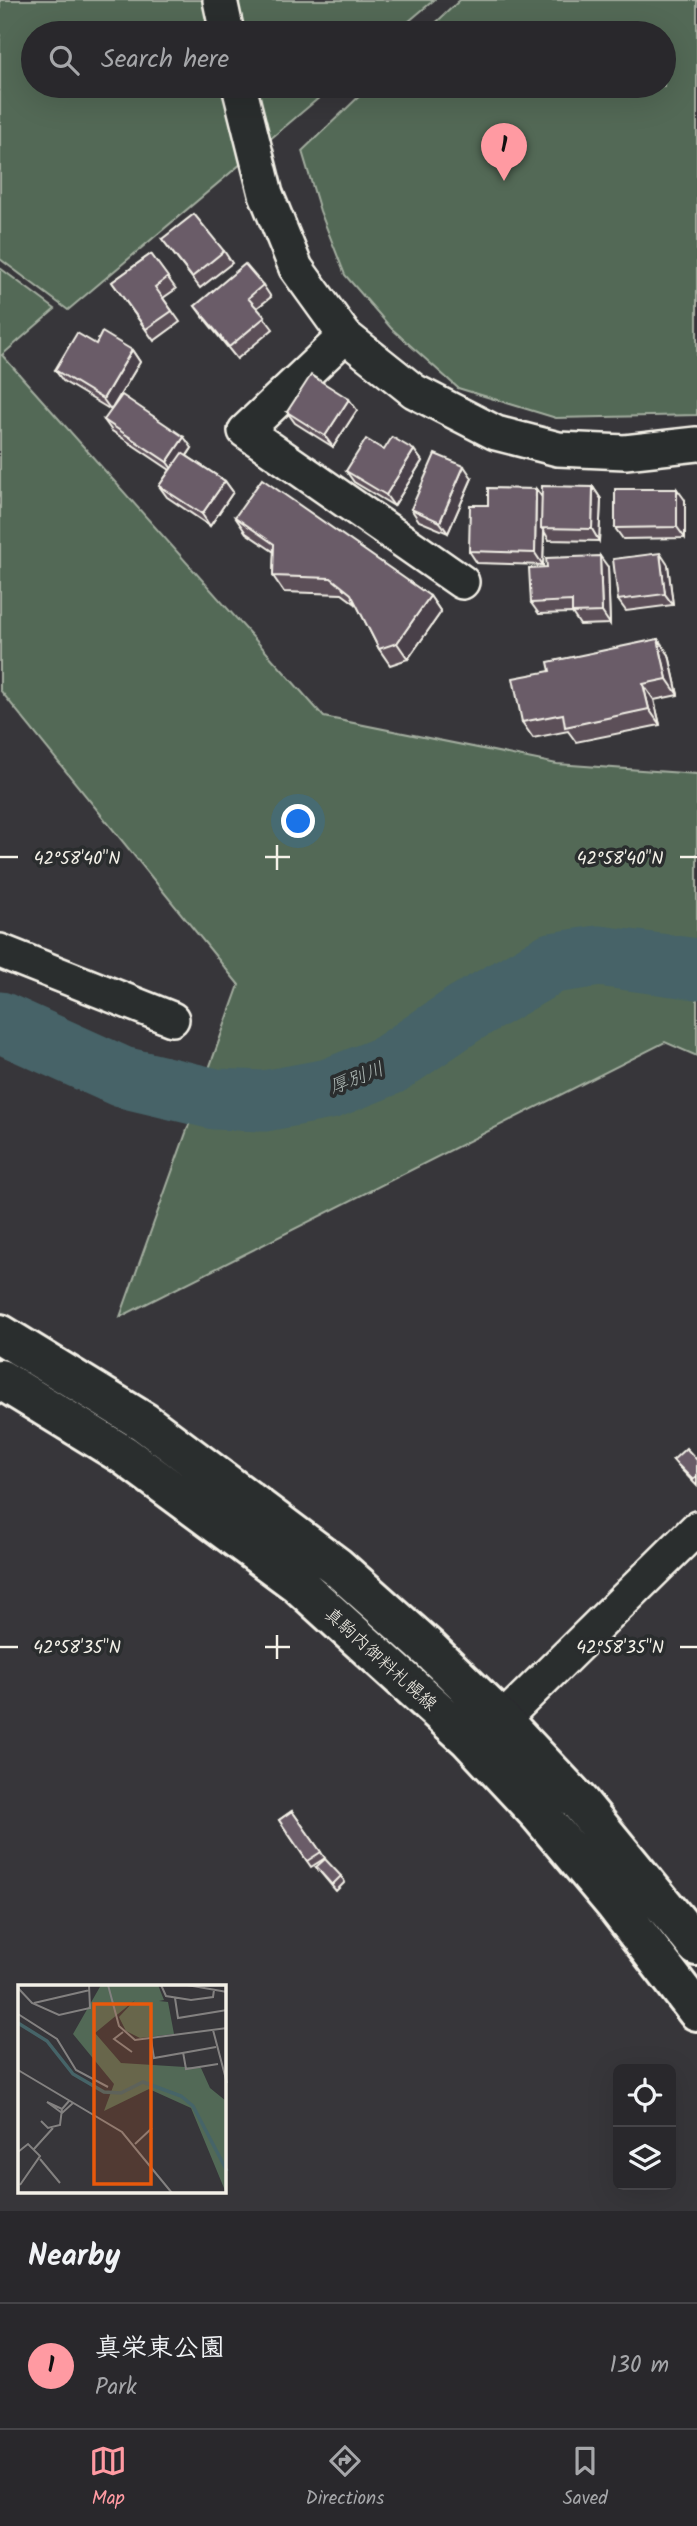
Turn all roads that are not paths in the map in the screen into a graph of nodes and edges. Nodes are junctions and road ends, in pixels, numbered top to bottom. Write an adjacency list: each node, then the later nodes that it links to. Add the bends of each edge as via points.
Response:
1 (220, 0): 2 (street)
2 (224, 21)
3 (242, 98): 4 (street, via 265,194 296,268)
4 (345, 336): 5 (street, via 414,391 496,433 558,449); 6 (street, via 245,431)
5 (696, 448)
6 (462, 582)
7 (0, 951): 8 (street)
8 (172, 1019)
9 (0, 1334): 12 (main road, via 144,1422 336,1566)
10 (0, 1379): 14 (main road, 真駒内御料札幌線, via 124,1455 297,1583 449,1721 540,1815)
11 (697, 1528): 12 (street)
12 (502, 1720): 13 (main road, via 580,1803)
13 (697, 1946)
14 (697, 2011)

